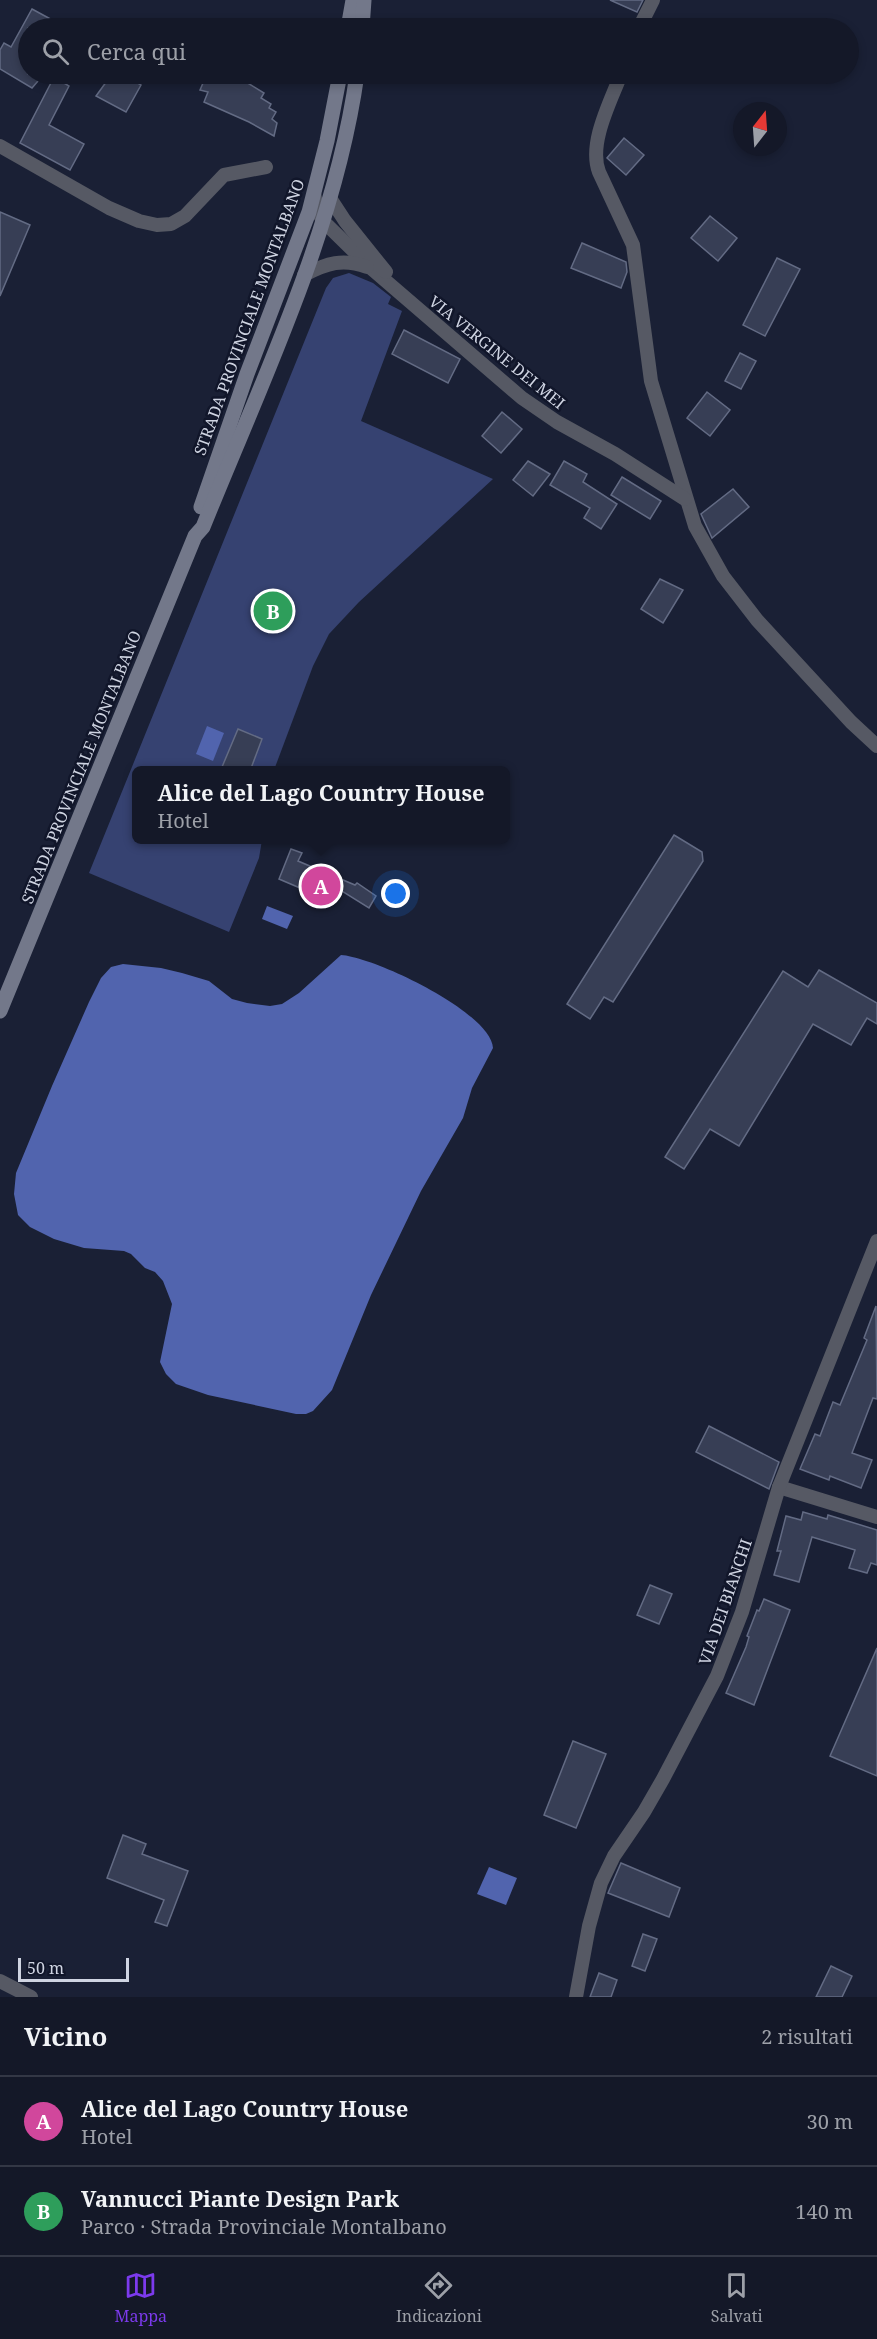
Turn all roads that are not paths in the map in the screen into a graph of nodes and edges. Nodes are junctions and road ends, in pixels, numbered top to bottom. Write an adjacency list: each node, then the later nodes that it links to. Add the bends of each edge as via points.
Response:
1 (353, 0): 4 (main road)
2 (364, 0): 5 (main road)
3 (653, 0): 6 (street)
4 (350, 18)
5 (363, 18)
6 (644, 18)
7 (338, 84): 12 (main road, STRADA PROVINCIALE MONTALBANO)
8 (355, 84): 13 (main road, STRADA PROVINCIALE MONTALBANO)
9 (617, 84): 18 (street, via 599,134 596,160 633,245 651,381)
10 (0, 146): 11 (street, via 109,208 157,225 171,224 185,216 224,175)
11 (266, 167)
12 (314, 193): 14 (street, VIA VERGINE DEI MEI); 19 (main road, STRADA PROVINCIALE MONTALBANO, via 198,513)
13 (330, 198): 14 (main road, STRADA PROVINCIALE MONTALBANO); 17 (street, VIA VERGINE DEI MEI)
14 (323, 221): 15 (street, VIA VERGINE DEI MEI); 16 (main road, STRADA PROVINCIALE MONTALBANO)
15 (372, 269): 16 (street, VIA VERGINE DEI MEI, via 357,263 335,262); 17 (street, VIA VERGINE DEI MEI)
16 (304, 275): 19 (main road, STRADA PROVINCIALE MONTALBANO, via 203,527)
17 (412, 304): 18 (street, VIA VERGINE DEI MEI, via 535,408)
18 (685, 499): 20 (street, via 708,552 736,595)
19 (195, 536): 21 (main road, STRADA PROVINCIALE MONTALBANO)
20 (877, 746)
21 (0, 1011)
22 (877, 1241): 23 (street, VIA DEI BIANCHI)
23 (779, 1487): 24 (street); 27 (street, VIA DEI BIANCHI, via 742,1612 717,1676 663,1779 601,1882)
24 (877, 1517)
25 (0, 1981): 26 (street)
26 (31, 1997)
27 (576, 1997)

